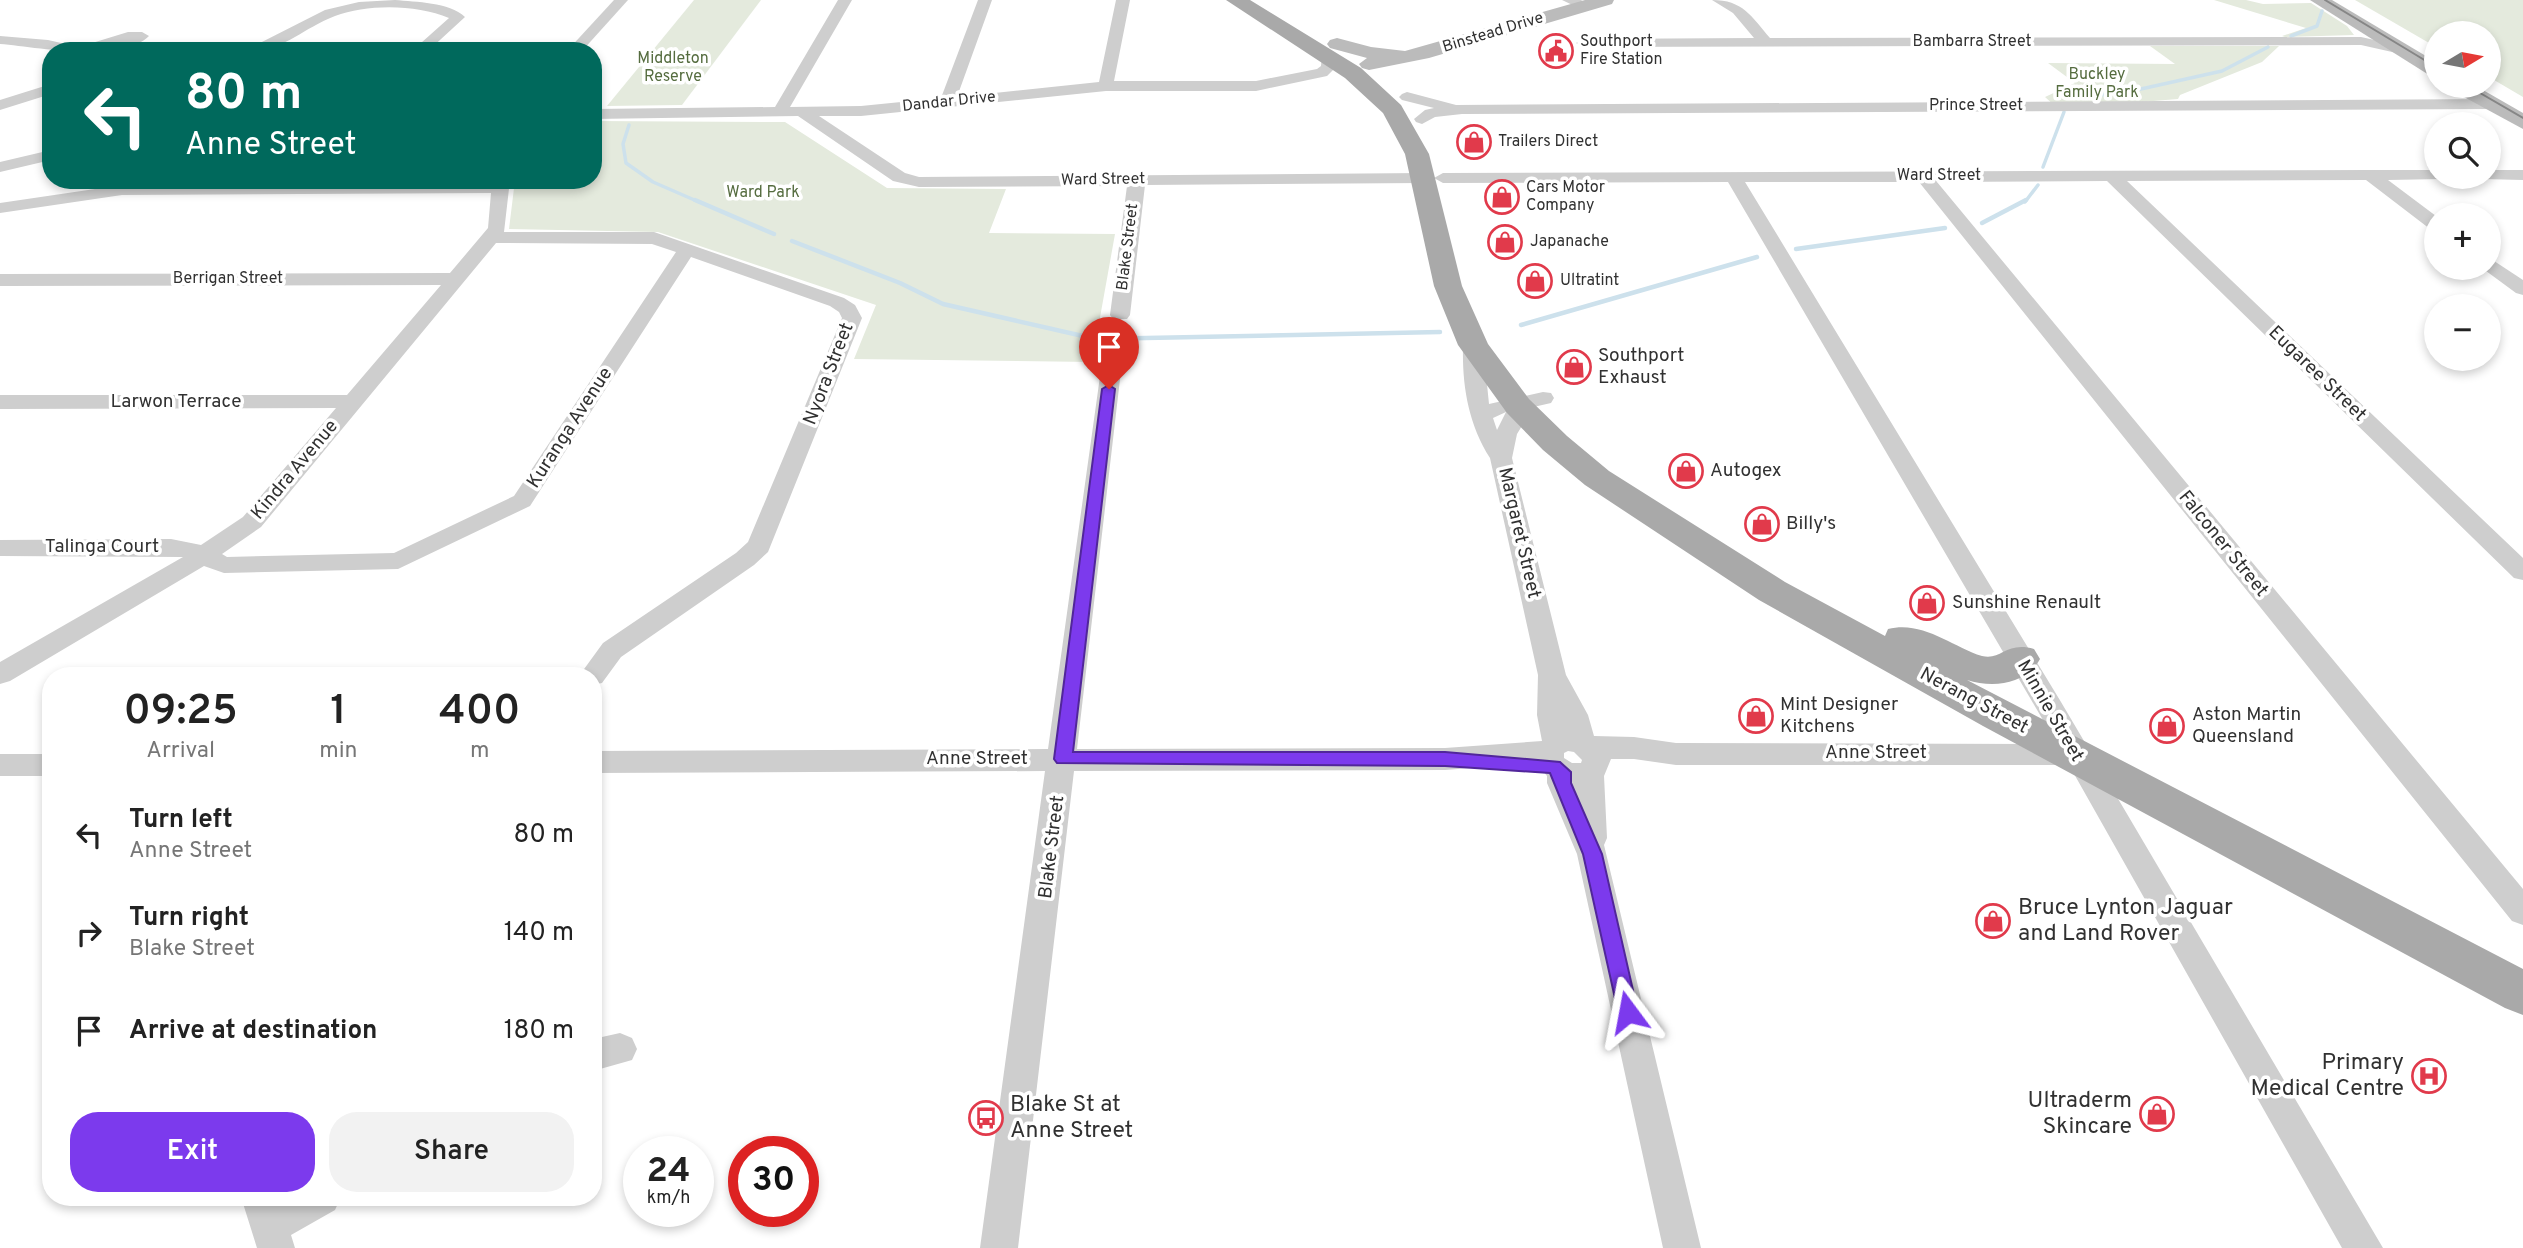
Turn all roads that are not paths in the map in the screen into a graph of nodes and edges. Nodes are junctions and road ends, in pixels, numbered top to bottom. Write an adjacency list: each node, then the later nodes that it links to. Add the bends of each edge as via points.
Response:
1 (621, 0): 19 (street)
2 (845, 0): 39 (street)
3 (985, 0): 35 (street)
4 (1123, 0): 30 (street)
5 (1236, 0): 24 (main road)
6 (1264, 0): 24 (main road)
7 (1605, 0): 11 (street, Binstead Drive)
8 (1719, 0): 21 (street, via 1738,10)
9 (2319, 0): 12 (street)
10 (2338, 0): 25 (street)
11 (1576, 3): 26 (street, Binstead Drive)
12 (2367, 37): 21 (street, Bambarra Street); 27 (street)
13 (0, 40): 14 (street)
14 (24, 41): 22 (street); 23 (street)
15 (108, 42): 16 (street, via 142,36)
16 (127, 42)
17 (277, 42): 18 (street, via 340,9 416,7 446,10 458,17)
18 (429, 42)
19 (582, 42)
20 (1583, 43): 21 (street, Bambarra Street)
21 (1766, 43)
22 (42, 44)
23 (0, 50)
24 (1332, 51): 26 (street, Binstead Drive); 28 (street, Dandar Drive, via 1326,72); 29 (main road)
25 (2424, 52)
26 (1422, 54): 29 (street, Binstead Drive)
27 (2424, 64)
28 (1303, 79): 29 (street, Dandar Drive); 30 (street, Dandar Drive, via 1256,86)
29 (1379, 82): 37 (street, Prince Street); 42 (main road); 53 (main road)
30 (1106, 86): 35 (street, Dandar Drive)
31 (42, 92): 36 (street)
32 (2424, 96): 37 (street, Prince Street)
33 (2490, 98): 43 (street)
34 (2494, 98): 38 (street)
35 (947, 103): 40 (street, Dandar Drive)
36 (0, 105)
37 (1462, 109): 42 (street, Prince Street, via 1431,113)
38 (2523, 109)
39 (779, 113): 40 (street, Dandar Drive); 41 (street, Dandar Drive)
40 (803, 113): 54 (street, Ward Street, via 899,177 919,182)
41 (602, 114)
42 (1422, 119): 53 (main road, via 1436,149)
43 (2523, 122)
44 (42, 157): 45 (street)
45 (2, 168)
46 (2424, 175): 51 (street, Ward Street)
47 (2501, 175): 48 (street)
48 (2523, 175)
49 (1923, 176): 50 (street, Ward Street); 52 (street, Ward Street); 59 (street, Falconer Street)
50 (2112, 176): 51 (street, Ward Street); 77 (street, Eugaree Street)
51 (2370, 176): 58 (street)
52 (1733, 177): 53 (street, Ward Street); 79 (street, Minnie Street)
53 (1433, 178): 54 (street, Ward Street); 66 (main road); 68 (main road, Nerang Street, via 1448,286)
54 (1137, 180): 67 (street, Blake Street)
55 (185, 189): 57 (street, via 122,190)
56 (501, 189): 60 (street, Kindra Avenue, via 497,228)
57 (0, 208)
58 (2424, 216)
59 (1963, 225): 90 (street, Falconer Street)
60 (491, 237): 61 (street, Nyora Street, via 643,237); 63 (street, Kindra Avenue)
61 (686, 250): 76 (street, Kuranga Avenue, via 522,501 398,561 224,565); 80 (street, Nyora Street, via 837,302 852,318 760,546 612,650)
62 (2501, 273): 65 (street)
63 (455, 279): 64 (street, Berrigan Street); 70 (street, Kindra Avenue)
64 (0, 280)
65 (2523, 289)
66 (1484, 309)
67 (1120, 315)
68 (1488, 345): 72 (main road, Nerang Street); 73 (street, Margaret Street, via 1472,369)
69 (1112, 362): 85 (street, Blake Street)
70 (353, 401): 71 (street, Larwon Terrace); 76 (street, Kindra Avenue, via 252,522)
71 (0, 402)
72 (1530, 402): 73 (street, via 1502,405); 74 (street, via 1506,434); 78 (main road, Nerang Street, via 1682,512); 82 (main road, Nerang Street, via 1555,443 1597,478 1700,546 1772,591)
73 (1482, 415): 74 (street, Margaret Street, via 1489,441)
74 (1501, 458): 84 (street, Margaret Street, via 1552,675 1551,715)
75 (0, 548): 76 (street, Talinga Court, via 171,547)
76 (201, 557): 81 (street, Kindra Avenue)
77 (2523, 572)
78 (1902, 639): 79 (main road, via 1980,671 2005,668); 82 (main road, Nerang Street)
79 (2020, 659): 82 (street, Minnie Street)
80 (599, 667)
81 (0, 674)
82 (2069, 742): 83 (street, Anne Street, via 2025,752); 91 (main road, Nerang Street); 96 (street, Minnie Street)
83 (1676, 754): 84 (street, Anne Street)
84 (1573, 758): 85 (street, Anne Street); 89 (street, Margaret Street)
85 (1063, 759): 86 (street, Anne Street); 94 (street, Blake Street)
86 (602, 762)
87 (0, 765): 88 (street)
88 (42, 765)
89 (1592, 854): 95 (street, Margaret Street)
90 (2523, 912)
91 (2523, 992)
92 (304, 1206): 93 (street)
93 (269, 1224)
94 (999, 1248)
95 (1682, 1248)
96 (2364, 1248)

